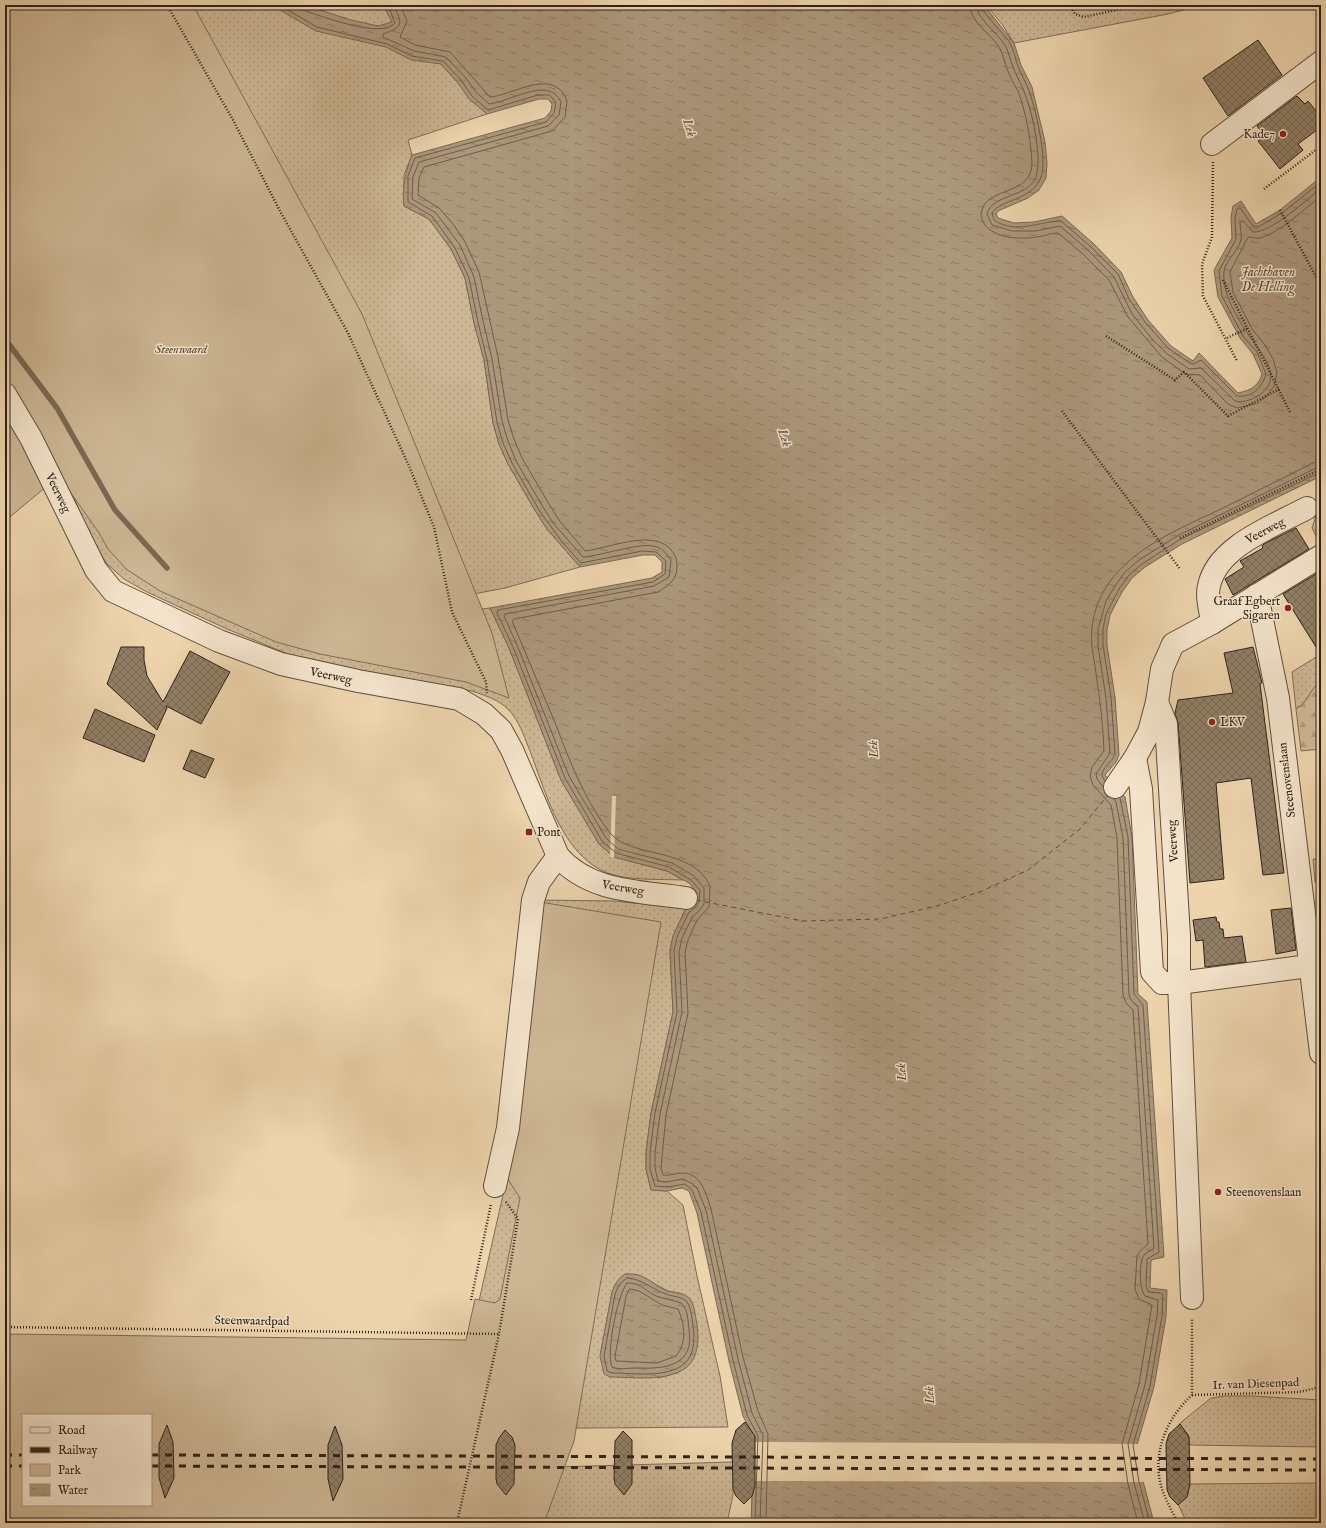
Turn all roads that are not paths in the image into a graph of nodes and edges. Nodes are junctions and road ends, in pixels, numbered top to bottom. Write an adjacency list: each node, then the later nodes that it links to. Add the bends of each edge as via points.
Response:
1 (1321, 62): 2 (street)
2 (1212, 144)
3 (5, 394): 11 (street, Veerweg, via 31,438 96,570 113,591 219,641 281,664 459,699 484,714 501,730)
4 (1307, 508): 7 (street, Veerweg, via 1236,546 1219,563 1208,588)
5 (1321, 556): 6 (street)
6 (1257, 595): 7 (street); 13 (street, Steenovenslaan, via 1278,698)
7 (1212, 623): 8 (street, via 1173,644 1162,669)
8 (1157, 702): 9 (street, via 1149,732); 14 (street, Veerweg, via 1166,724 1179,936)
9 (1135, 758): 10 (street); 14 (street, via 1141,788 1152,972 1162,983)
10 (1115, 787)
11 (558, 856): 12 (street, Veerweg, via 569,869 599,885); 17 (street, via 539,882 533,900 508,1128)
12 (686, 898)
13 (1309, 966): 14 (street); 15 (street, Steenovenslaan)
14 (1179, 983): 18 (street)
15 (1319, 1024): 16 (street, Steenovenslaan)
16 (1321, 1053)
17 (495, 1186)
18 (1192, 1298)

